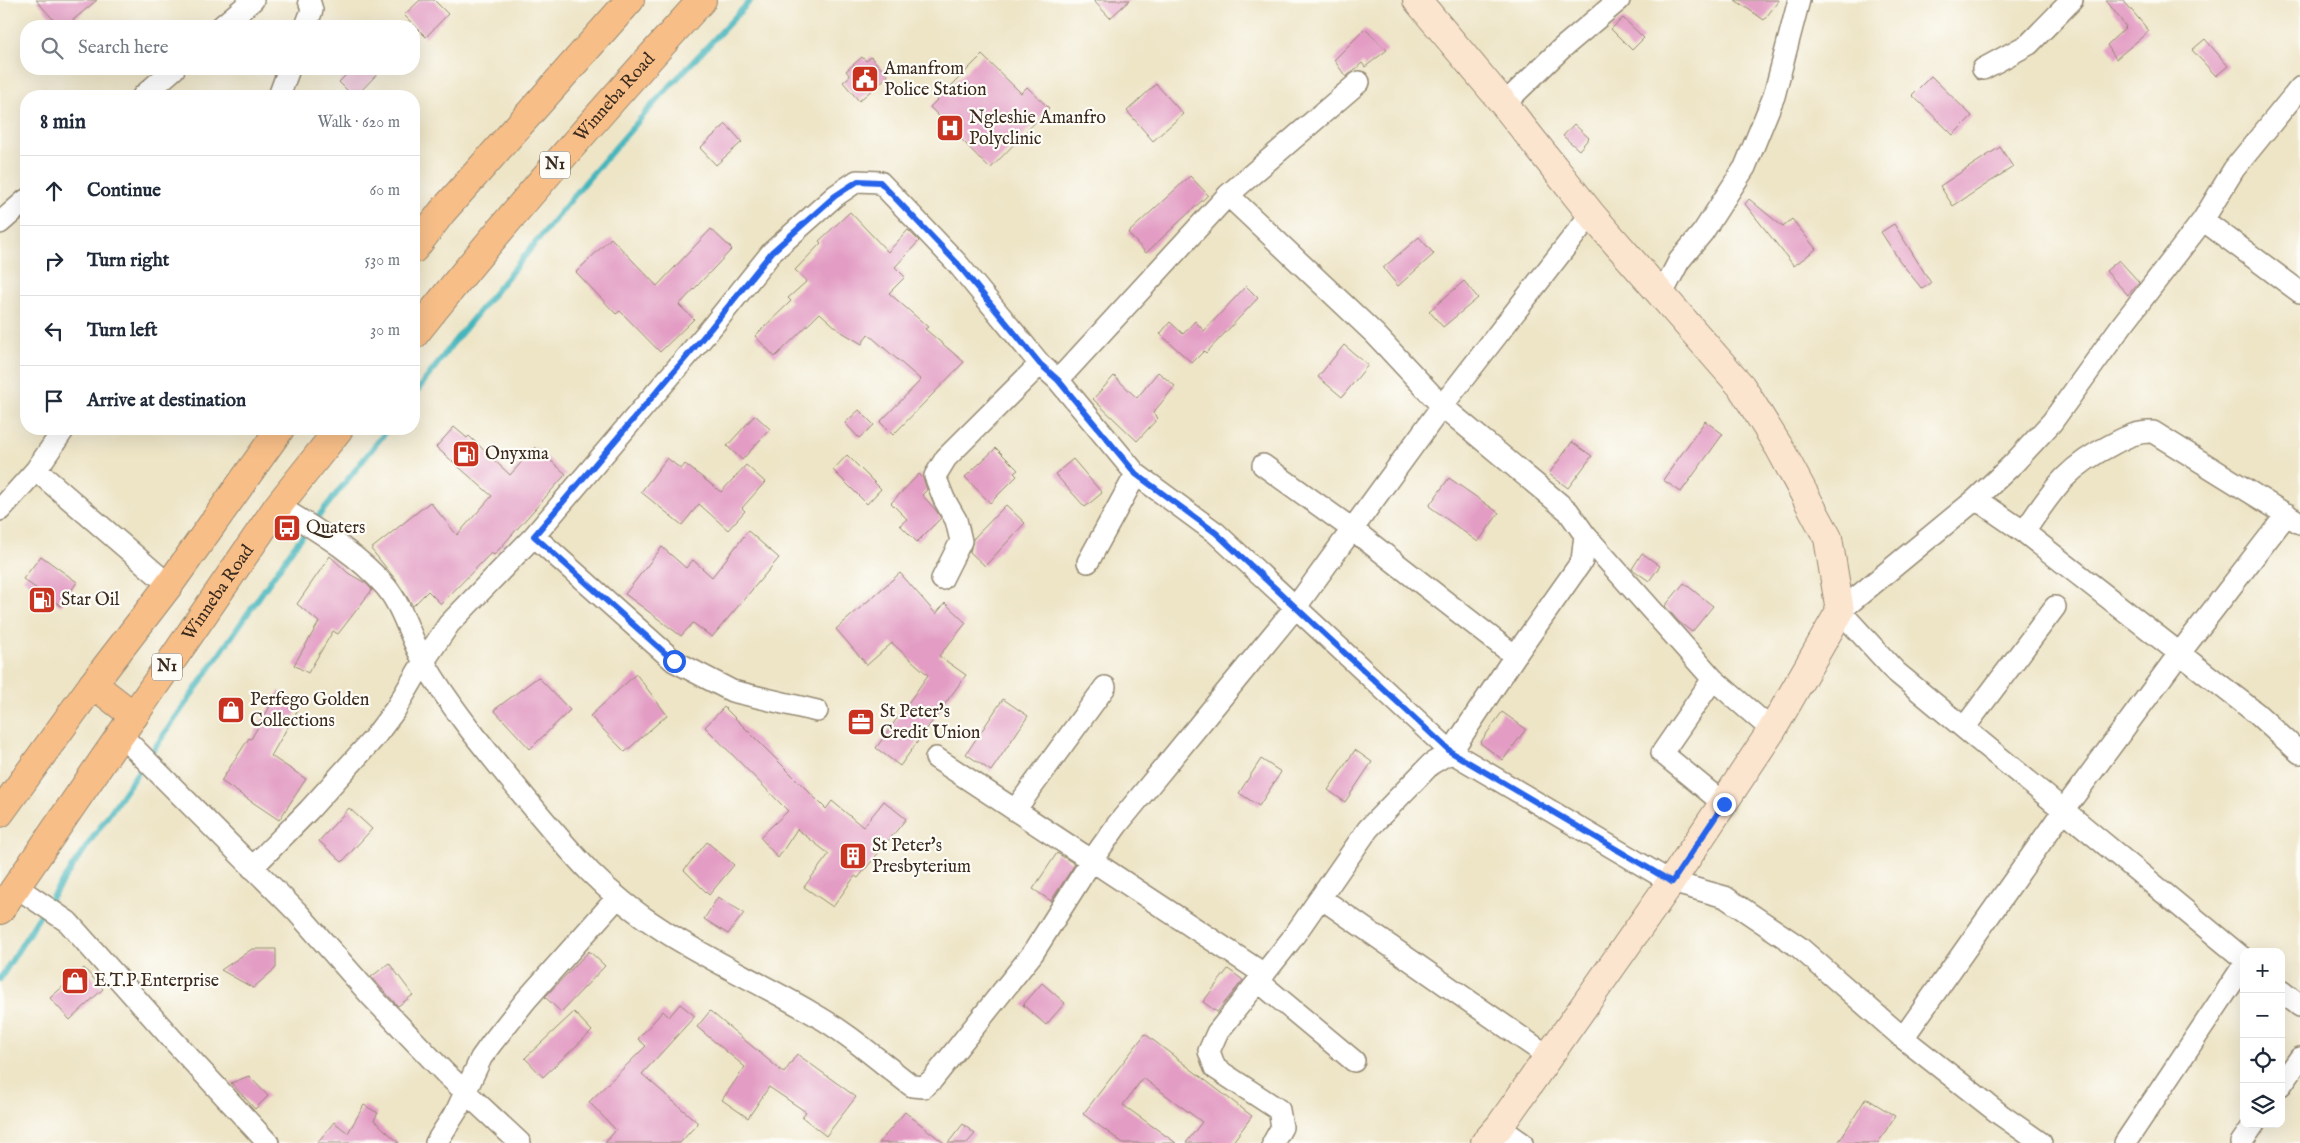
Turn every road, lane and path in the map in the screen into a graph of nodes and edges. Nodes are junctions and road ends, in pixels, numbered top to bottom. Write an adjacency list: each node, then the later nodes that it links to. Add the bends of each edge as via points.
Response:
1 (253, 0): 9 (street)
2 (308, 0): 10 (street, via 312,10)
3 (630, 0): 24 (highway)
4 (702, 0): 27 (highway, Winneba Road / N1, via 478,254)
5 (1418, 0): 18 (street)
6 (1619, 0): 18 (street, via 1560,49)
7 (1799, 0): 26 (street, via 1774,96 1745,167 1703,232 1679,261)
8 (2072, 0): 11 (street, via 2029,44)
9 (229, 20)
10 (308, 20)
11 (1983, 69)
12 (167, 75): 16 (street)
13 (287, 75): 17 (street)
14 (1359, 82): 19 (street)
15 (2300, 88): 22 (street, via 2234,169)
16 (150, 90)
17 (281, 90)
18 (1504, 104): 21 (street)
19 (1228, 195): 29 (street); 30 (street, via 1375,334)
20 (20, 205): 23 (street)
21 (1591, 214): 26 (street); 30 (street)
22 (2203, 220): 25 (street); 37 (street, via 2052,422)
23 (0, 223)
24 (420, 241)
25 (2300, 292)
26 (1662, 294): 50 (street, via 1741,386 1779,447 1828,538)
27 (420, 327)
28 (1040, 364): 29 (street); 44 (street, via 957,263 880,182 858,181 835,196 772,252); 46 (street, via 946,458 935,476 956,520 961,541)
29 (1058, 380): 36 (street)
30 (1442, 406): 41 (street); 43 (street, via 1568,511)
31 (60, 435): 35 (street)
32 (276, 435): 47 (highway)
33 (334, 435): 38 (highway, Winneba Road / N1)
34 (1263, 465): 41 (street)
35 (36, 470): 39 (street); 47 (street)
36 (1136, 474): 45 (street); 49 (street, via 1216,533)
37 (1976, 499): 42 (street); 50 (street)
38 (278, 506): 53 (street, via 330,538 371,571 387,589); 58 (highway, Winneba Road / N1)
39 (0, 510)
40 (2293, 518): 42 (street, via 2153,432 2145,432 2132,434 2075,466 2056,485); 51 (street)
41 (1352, 529): 49 (street); 52 (street)
42 (2024, 532): 51 (street)
43 (1585, 535): 52 (street, via 1582,561); 54 (street)
44 (534, 536): 53 (street, via 449,624); 57 (street, via 674,661 732,690)
45 (1088, 562)
46 (942, 579)
47 (169, 584): 55 (highway)
48 (2055, 607): 59 (street)
49 (1294, 608): 61 (street); 68 (street)
50 (1840, 611): 59 (street, via 1896,672); 60 (street)
51 (2179, 654): 62 (street, via 2256,713); 66 (street)
52 (1515, 656): 61 (street)
53 (424, 661): 69 (street, via 374,738); 72 (street, via 462,719 492,757)
54 (1713, 679): 60 (street); 64 (street, via 1662,752)
55 (93, 684): 58 (highway); 67 (highway)
56 (1106, 687): 65 (street)
57 (817, 711)
58 (128, 726): 69 (street); 71 (highway, Winneba Road / N1)
59 (1964, 728): 66 (street)
60 (1772, 730): 64 (street)
61 (1451, 752): 70 (street); 73 (street, via 1431,764 1368,829)
62 (2300, 753)
63 (936, 758): 65 (street)
64 (1724, 804): 70 (street)
65 (1015, 810): 68 (street)
66 (2063, 811): 75 (street); 80 (street)
67 (0, 813)
68 (1092, 860): 72 (street, via 1033,953 924,1087 912,1086 813,1013 674,939); 77 (street)
69 (252, 868): 85 (street)
70 (1672, 882): 80 (street, via 1733,902 1799,947); 81 (street)
71 (15, 886): 74 (highway, Winneba Road / N1); 88 (street, via 68,922)
72 (617, 898): 85 (street, via 491,1044)
73 (1321, 898): 77 (street); 81 (street)
74 (0, 910)
75 (2240, 956)
76 (2240, 971): 94 (street)
77 (1261, 977): 83 (street); 91 (street, via 1217,1033 1209,1051 1215,1068 1279,1110 1282,1127)
78 (2284, 993): 79 (street)
79 (2300, 1006)
80 (1903, 1038): 93 (street)
81 (1548, 1056): 87 (street)
82 (2300, 1058): 84 (street)
83 (1354, 1060)
84 (2282, 1083)
85 (466, 1092): 89 (street); 90 (street)
86 (2251, 1128): 95 (street)
87 (1492, 1135): 92 (street)
88 (268, 1143)
89 (436, 1143)
90 (520, 1143)
91 (1273, 1143)
92 (1522, 1143)
93 (2041, 1143)
94 (2125, 1143)
95 (2241, 1143)

